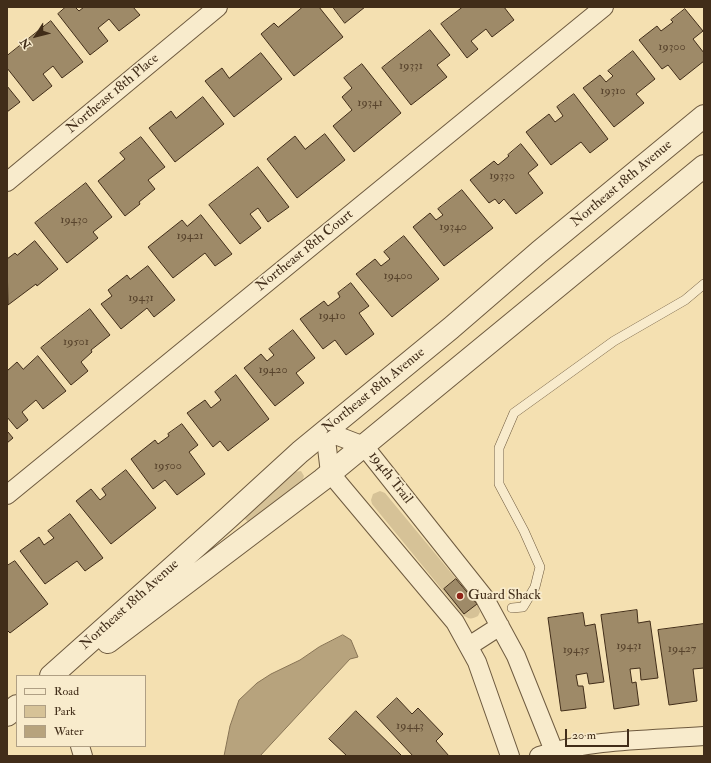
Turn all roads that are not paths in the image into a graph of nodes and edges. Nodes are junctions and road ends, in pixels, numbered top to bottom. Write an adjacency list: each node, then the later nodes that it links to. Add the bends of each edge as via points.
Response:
1 (218, 7): 5 (street, Northeast 18th Place)
2 (604, 7): 10 (street, Northeast 18th Court)
3 (704, 116): 7 (street, Northeast 18th Avenue)
4 (704, 166): 8 (street, Northeast 18th Avenue)
5 (7, 182)
6 (704, 284): 11 (lane, via 685,300 614,341 514,413 499,448 499,484 540,567 535,587 523,607)
7 (325, 431): 8 (street, 194th Trail); 9 (street); 14 (street, Northeast 18th Avenue)
8 (364, 446): 9 (street, Northeast 18th Avenue); 12 (street, 194th Trail, via 484,597)
9 (330, 473): 13 (street, via 455,622); 15 (street, Northeast 18th Avenue)
10 (7, 495)
11 (512, 608)
12 (500, 626): 13 (street); 21 (street, 194th Trail, via 516,656)
13 (469, 646): 22 (street)
14 (52, 675)
15 (65, 675)
16 (16, 707): 18 (street)
17 (16, 713): 19 (street)
18 (7, 715)
19 (7, 719)
20 (704, 736): 21 (street, via 608,742)
21 (546, 754)
22 (510, 756)

